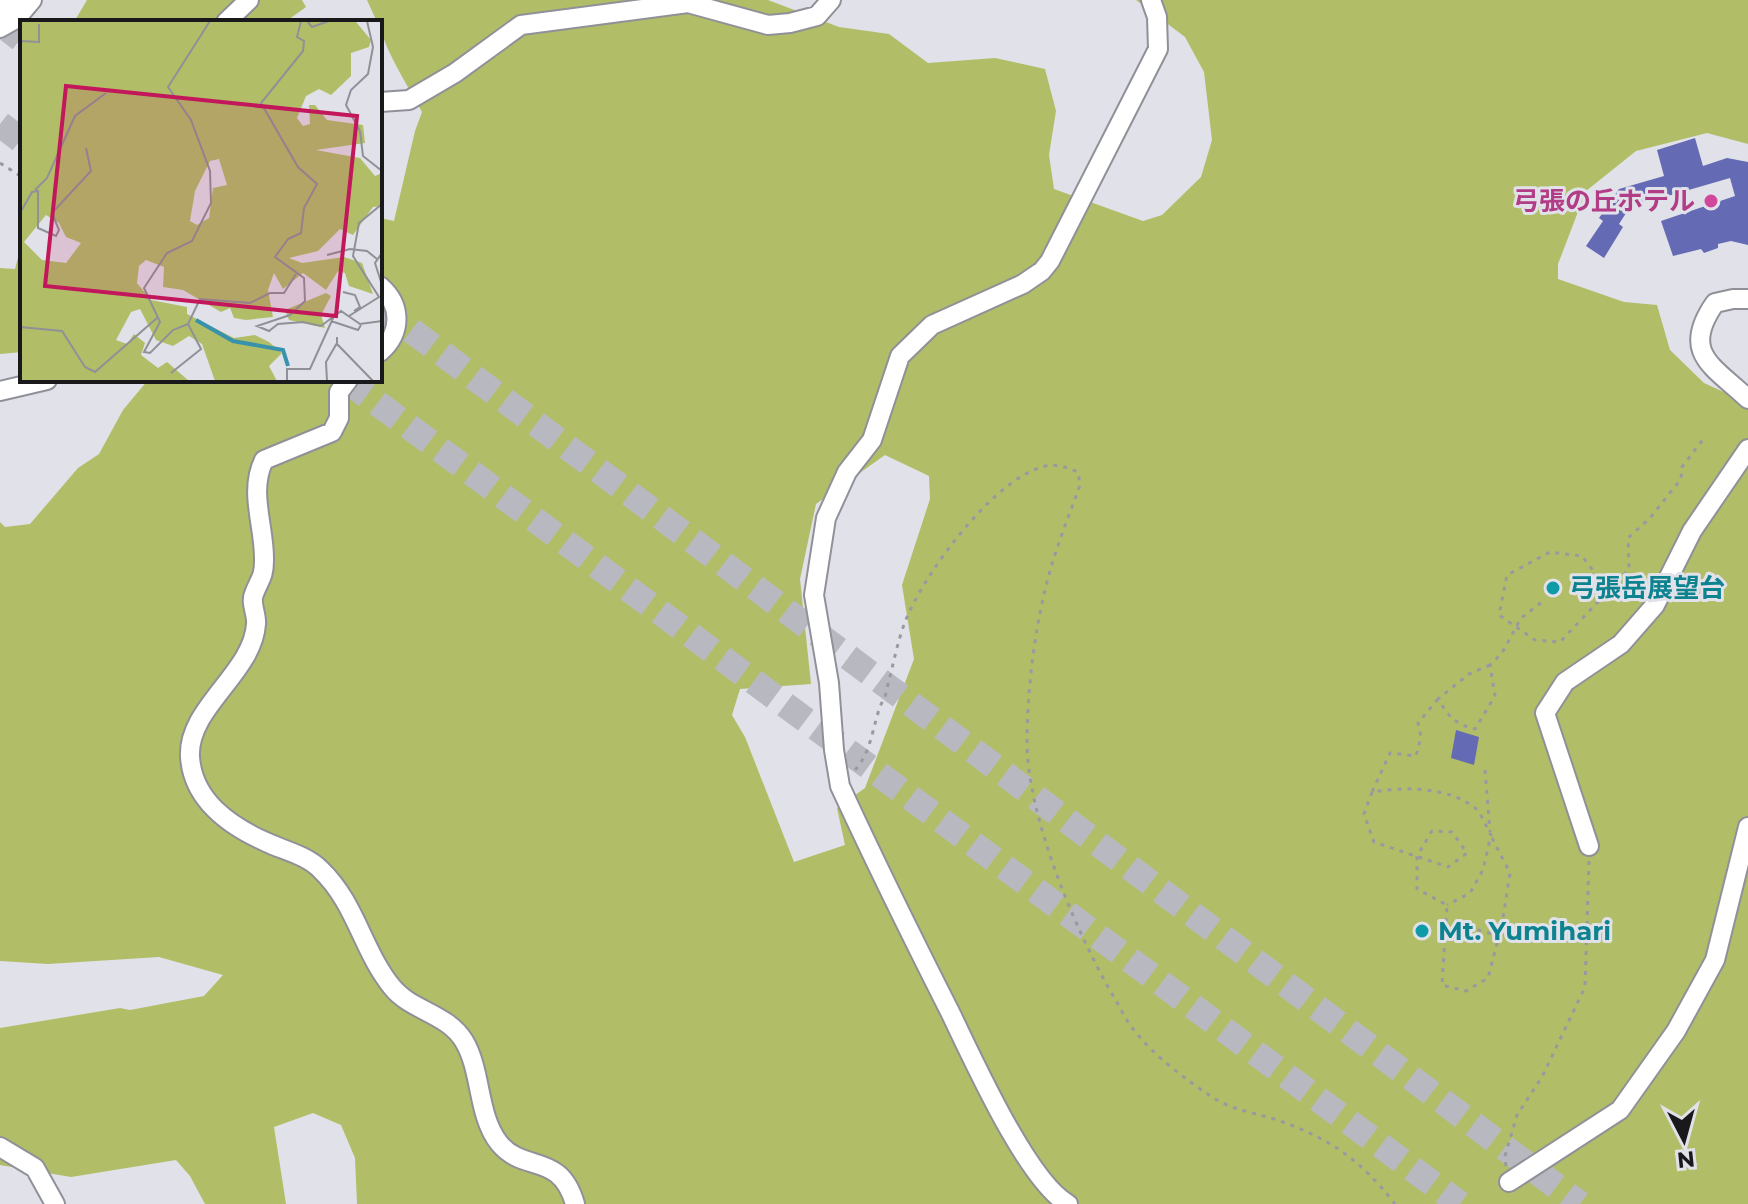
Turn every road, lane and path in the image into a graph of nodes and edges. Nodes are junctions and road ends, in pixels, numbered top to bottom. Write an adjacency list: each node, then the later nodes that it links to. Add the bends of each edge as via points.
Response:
1 (11, 0): 6 (street)
2 (32, 0): 8 (street)
3 (249, 0): 7 (street)
4 (831, 0): 9 (street, via 817,16 768,25 688,3 521,25 409,100)
5 (1151, 0): 27 (street, via 1158,49 1050,261 1023,284 932,325 900,356 872,440 847,472 826,518 814,595)
6 (0, 9)
7 (228, 20)
8 (0, 28)
9 (382, 102)
10 (0, 163): 11 (path)
11 (20, 176)
12 (382, 288): 14 (street, via 392,296 398,314 392,340)
13 (1748, 299): 18 (street, via 1715,303 1698,339 1709,362)
14 (382, 350)
15 (38, 382): 17 (street)
16 (346, 382): 39 (street, via 339,392 339,418 332,432 264,460 256,475 265,557 264,577 252,597 256,623 239,666 195,732 190,754 194,777 204,798 230,824 319,867 347,900 394,990 442,1018 462,1038 499,1143 511,1154 556,1171)
17 (0, 391)
18 (1748, 399)
19 (1704, 438): 23 (path, via 1682,467 1681,479 1628,538 1629,569 1560,642 1535,640)
20 (1748, 449): 31 (street, via 1692,531 1655,605 1621,644 1565,682 1545,713)
21 (1575, 589): 23 (path, via 1595,573 1582,556 1550,552 1507,575 1499,615)
22 (1542, 602): 23 (path)
23 (1515, 626): 24 (path)
24 (1490, 665): 25 (path); 25 (path, via 1495,696 1475,729 1449,718)
25 (1438, 699): 28 (path, via 1418,723 1416,756 1390,753)
26 (1485, 770): 30 (path)
27 (840, 786): 40 (street, via 981,1076 1031,1166); 41 (path, via 867,750 905,621 967,524 1021,475 1062,465 1078,472 1080,485 1042,601 1027,742 1029,774 1069,907 1134,1031 1179,1073 1244,1113 1302,1129 1336,1146 1357,1161)
28 (1372, 792): 30 (path, via 1399,788 1446,793 1477,809); 32 (path, via 1364,814 1374,842)
29 (1748, 827): 37 (street, via 1715,960 1676,1031 1620,1110)
30 (1491, 837): 33 (path, via 1483,870 1470,893); 35 (path, via 1510,873)
31 (1589, 846): 37 (path, via 1585,987 1542,1077 1517,1115 1505,1156)
32 (1417, 856): 32 (path, via 1432,831 1452,832 1467,853 1448,867); 33 (path, via 1417,889)
33 (1447, 905): 34 (path)
34 (1447, 930): 35 (path, via 1468,927); 35 (path, via 1442,985 1466,991 1488,978)
35 (1499, 936)
36 (0, 1147): 38 (street, via 35,1168)
37 (1509, 1182)
38 (55, 1204)
39 (575, 1204)
40 (1068, 1204)
41 (1395, 1204)

